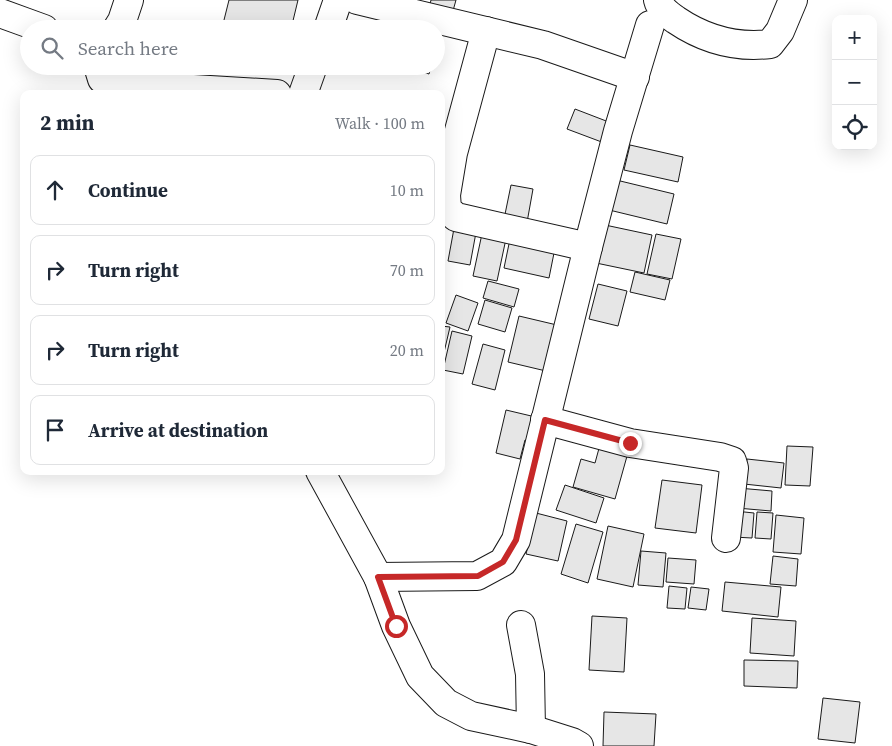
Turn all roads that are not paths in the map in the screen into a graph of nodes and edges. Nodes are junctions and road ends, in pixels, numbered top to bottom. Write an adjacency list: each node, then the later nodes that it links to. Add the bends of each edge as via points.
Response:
1 (129, 0): 8 (street)
2 (338, 0): 9 (street)
3 (357, 0): 10 (street)
4 (793, 0): 6 (street, via 780,31 770,44 756,46 726,43 688,28 667,14 658,3)
5 (0, 13): 7 (street)
6 (654, 13): 15 (street)
7 (20, 20)
8 (122, 20)
9 (331, 20)
10 (440, 20)
11 (445, 21): 12 (street)
12 (486, 31): 15 (street, via 543,45); 18 (street, via 453,153 447,209 456,217)
13 (101, 75): 16 (street, via 110,84)
14 (310, 75): 17 (street)
15 (635, 77): 18 (street)
16 (210, 90)
17 (304, 90)
18 (588, 247): 19 (street)
19 (545, 420): 21 (street, via 630,443 732,461 734,468); 22 (street, via 516,540 503,562 478,576)
20 (322, 475): 22 (street)
21 (726, 538)
22 (378, 577): 24 (street, via 396,626 420,676 446,703 471,716)
23 (521, 626): 24 (street, via 530,674)
24 (531, 729): 25 (street)
25 (579, 746)

